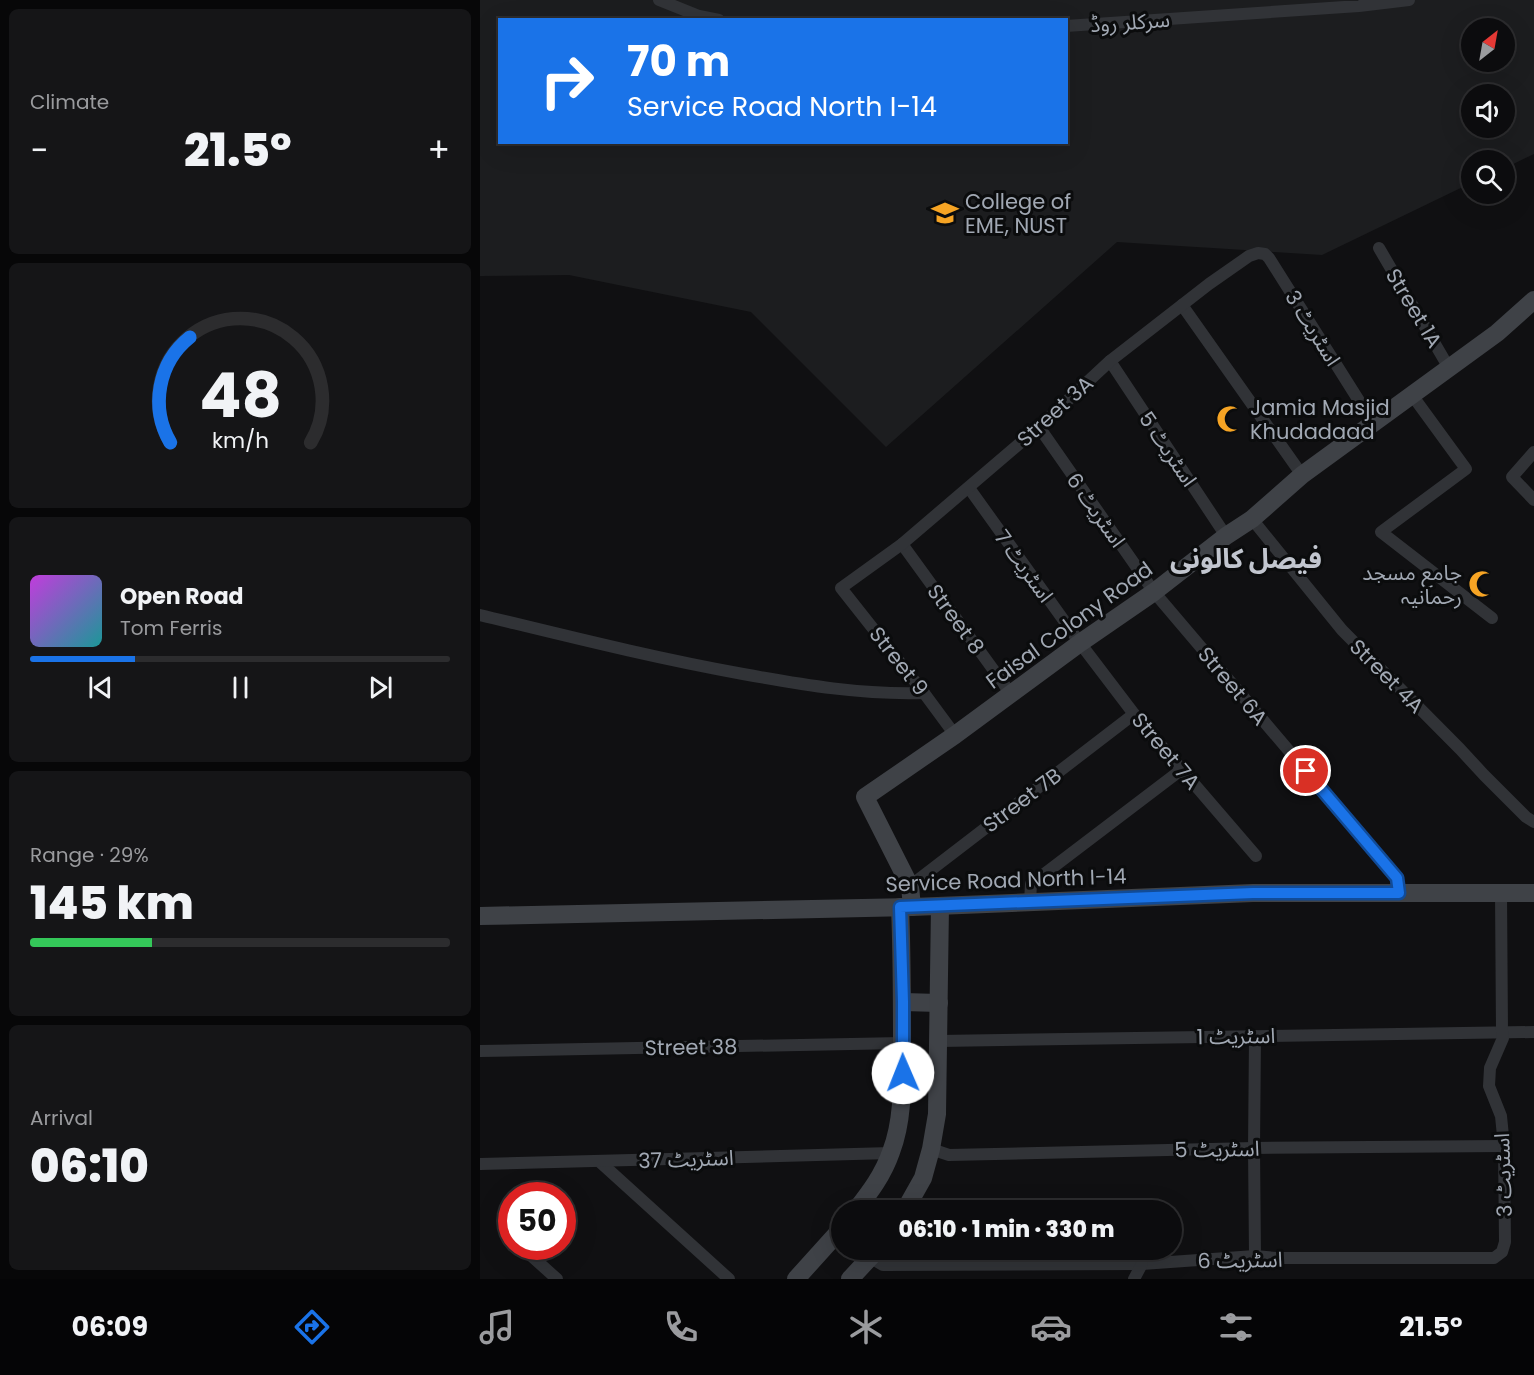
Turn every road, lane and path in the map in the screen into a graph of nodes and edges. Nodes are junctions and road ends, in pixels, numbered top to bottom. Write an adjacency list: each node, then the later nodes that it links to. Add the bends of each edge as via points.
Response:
1 (659, 0): 3 (street)
2 (1409, 0): 4 (street, سرکلر روڈ)
3 (709, 18)
4 (1068, 26)
5 (1379, 248): 10 (street, Street 1A)
6 (1272, 264): 7 (street, Street 3A, via 1265,254 1249,256); 12 (street, اسٹریٹ 3)
7 (1182, 305): 9 (street, Street 3A); 15 (street)
8 (1532, 308): 10 (main road, Faisal Colony Road)
9 (1110, 361): 13 (street, Street 3A); 19 (street, اسٹریٹ 5)
10 (1449, 368): 11 (main road, Faisal Colony Road)
11 (1412, 395): 12 (main road, Faisal Colony Road); 24 (street, via 1466,469 1382,532)
12 (1373, 423): 15 (main road, Faisal Colony Road)
13 (1039, 427): 16 (street, Street 3A); 22 (street, اسٹریٹ 6)
14 (1534, 452): 17 (street, via 1512,477)
15 (1302, 475): 18 (main road, Faisal Colony Road)
16 (969, 488): 20 (street, Street 3A); 25 (street, اسٹریٹ 7)
17 (1534, 500)
18 (1252, 519): 19 (main road, Faisal Colony Road); 31 (street, Street 4A, via 1342,630)
19 (1226, 536): 22 (main road, Faisal Colony Road)
20 (902, 544): 21 (street, Street 3A); 27 (street, Street 8)
21 (841, 588): 26 (street, Street 9)
22 (1154, 592): 25 (main road, Faisal Colony Road); 34 (street, Street 6A, via 1397,878)
23 (480, 615): 26 (street, via 691,665 805,686)
24 (1492, 618)
25 (1080, 643): 27 (main road, Faisal Colony Road); 28 (street, Street 7A)
26 (924, 693): 29 (street, Street 9)
27 (1011, 694): 29 (main road, Faisal Colony Road)
28 (1134, 714): 30 (street, Street 7A); 33 (street, Street 7B)
29 (955, 735): 33 (main road, Faisal Colony Road, via 865,797)
30 (1181, 770): 32 (street, Street 7A); 37 (street, via 1031,884)
31 (1534, 822)
32 (1256, 856)
33 (910, 886): 39 (main road, Faisal Colony Road)
34 (1399, 893): 35 (main road, Service Road North I-14); 37 (main road, Service Road North I-14, via 1253,893)
35 (1501, 893): 36 (main road, Service Road North I-14); 43 (street, اسٹریٹ 3)
36 (1534, 893)
37 (1030, 902): 38 (main road, Service Road North I-14)
38 (940, 906): 39 (main road, Service Road North I-14); 42 (main road)
39 (906, 907): 40 (main road, Service Road North I-14); 41 (main road, Faisal Colony Road)
40 (480, 916)
41 (903, 1002): 42 (main road); 47 (main road, Faisal Colony Road)
42 (939, 1003): 46 (main road)
43 (1502, 1032): 44 (street, اسٹریٹ 1); 45 (street, اسٹریٹ 1); 49 (street, اسٹریٹ 3, via 1490,1068 1489,1086 1501,1116)
44 (1534, 1032)
45 (1255, 1036): 46 (street, اسٹریٹ 1); 50 (street)
46 (939, 1041): 51 (main road, via 937,1114)
47 (902, 1043): 48 (street, Street 38); 52 (main road, Faisal Colony Road, via 902,1094)
48 (480, 1051)
49 (1504, 1146): 50 (street, اسٹریٹ 5); 58 (street, اسٹریٹ 3)
50 (1254, 1148): 51 (street, اسٹریٹ 5, via 949,1155); 59 (street)
51 (931, 1149): 56 (main road, via 923,1178)
52 (891, 1153): 53 (street, اسٹریٹ 37); 55 (main road, Faisal Colony Road)
53 (600, 1162): 54 (street, اسٹریٹ 37); 65 (street)
54 (480, 1164)
55 (864, 1200)
56 (911, 1200)
57 (831, 1240): 66 (main road)
58 (1502, 1252): 59 (street, اسٹریٹ 6, via 1494,1258)
59 (1255, 1256): 63 (street, اسٹریٹ 6)
60 (536, 1260): 64 (street)
61 (868, 1260): 67 (main road)
62 (879, 1260): 63 (street, اسٹریٹ 6, via 883,1265)
63 (1142, 1264): 68 (street)
64 (557, 1279)
65 (729, 1279)
66 (796, 1279)
67 (850, 1279)
68 (1134, 1279)

